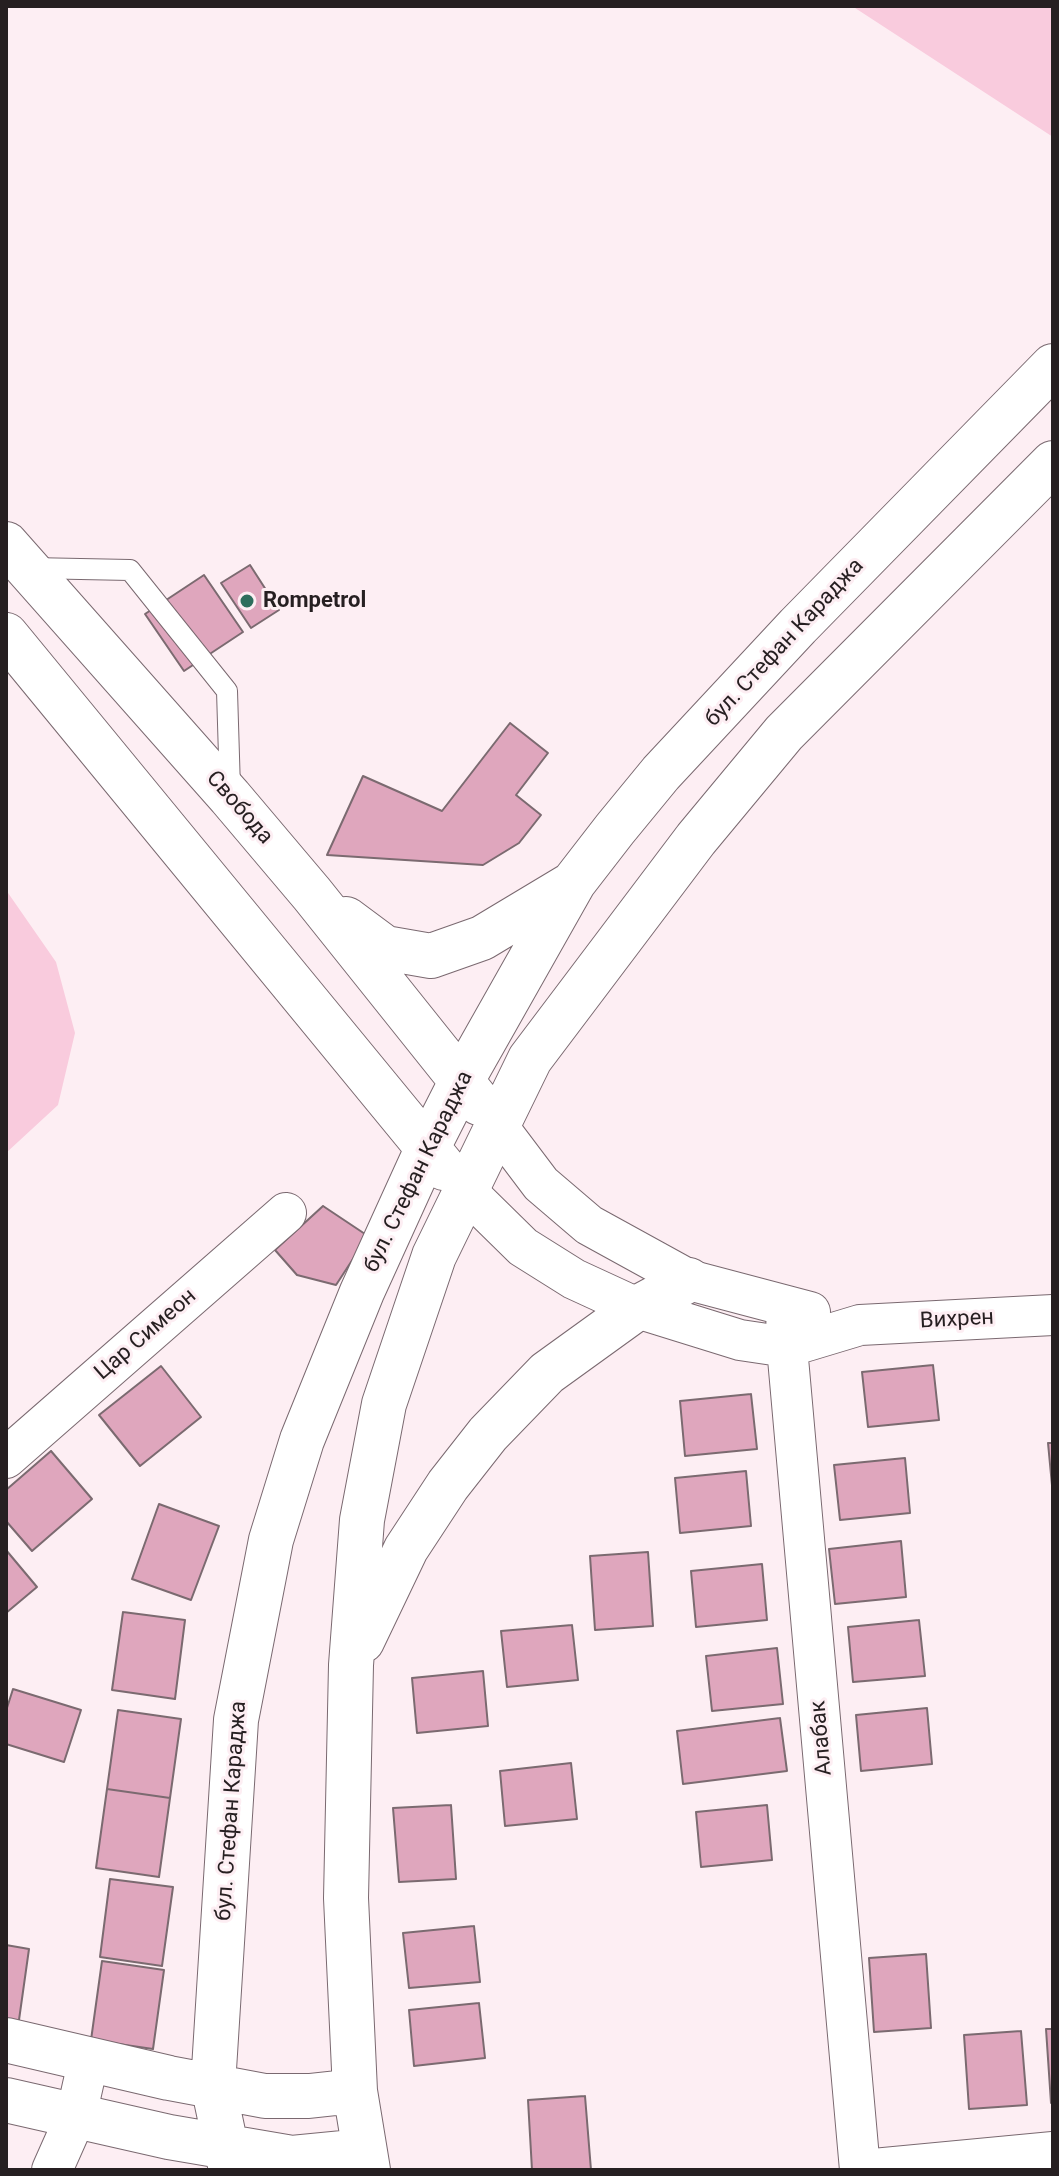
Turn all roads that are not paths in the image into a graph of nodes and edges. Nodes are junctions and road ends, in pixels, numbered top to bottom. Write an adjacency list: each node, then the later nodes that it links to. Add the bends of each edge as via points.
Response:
1 (1053, 366): 6 (street, бул. Стефан Караджа, via 661,773)
2 (1053, 463): 9 (street, via 784,733 530,1059)
3 (17, 556): 5 (street, Свобода); 5 (lane, via 130,570 227,691)
4 (6, 635): 10 (street)
5 (230, 797): 7 (street, Свобода)
6 (574, 882): 7 (street, via 482,938 431,956 385,948); 8 (street, бул. Стефан Караджа)
7 (312, 894): 8 (street, Свобода)
8 (461, 1082): 9 (street, Свобода); 10 (street, бул. Стефан Караджа)
9 (498, 1127): 11 (street); 13 (street, via 541,1184 589,1225)
10 (427, 1149): 11 (street); 23 (street, бул. Стефан Караджа, via 302,1440 271,1540 236,1720)
11 (466, 1191): 15 (street, via 523,1247 574,1279); 20 (street, via 434,1256 384,1404 362,1520)
12 (286, 1213): 19 (street, Цар Симеон)
13 (689, 1280): 14 (street); 15 (street)
14 (786, 1306): 17 (street); 18 (street, Алабак)
15 (637, 1308): 18 (street, via 740,1340); 20 (street, via 547,1373 488,1434 406,1549)
16 (1053, 1315): 17 (street, Вихрен)
17 (860, 1325): 18 (street)
18 (787, 1347): 31 (street, Алабак)
19 (6, 1458)
20 (351, 1665): 24 (street, via 346,1898)
21 (6, 2040): 22 (street)
22 (89, 2058): 23 (street); 26 (street)
23 (213, 2085): 24 (street, via 265,2096); 28 (street, бул. Стефан Караджа)
24 (355, 2091): 29 (street)
25 (6, 2100): 26 (street)
26 (76, 2116): 28 (street, via 169,2137); 30 (street)
27 (1053, 2152): 31 (street)
28 (228, 2158): 29 (street)
29 (366, 2160)
30 (52, 2170)
31 (862, 2170)

